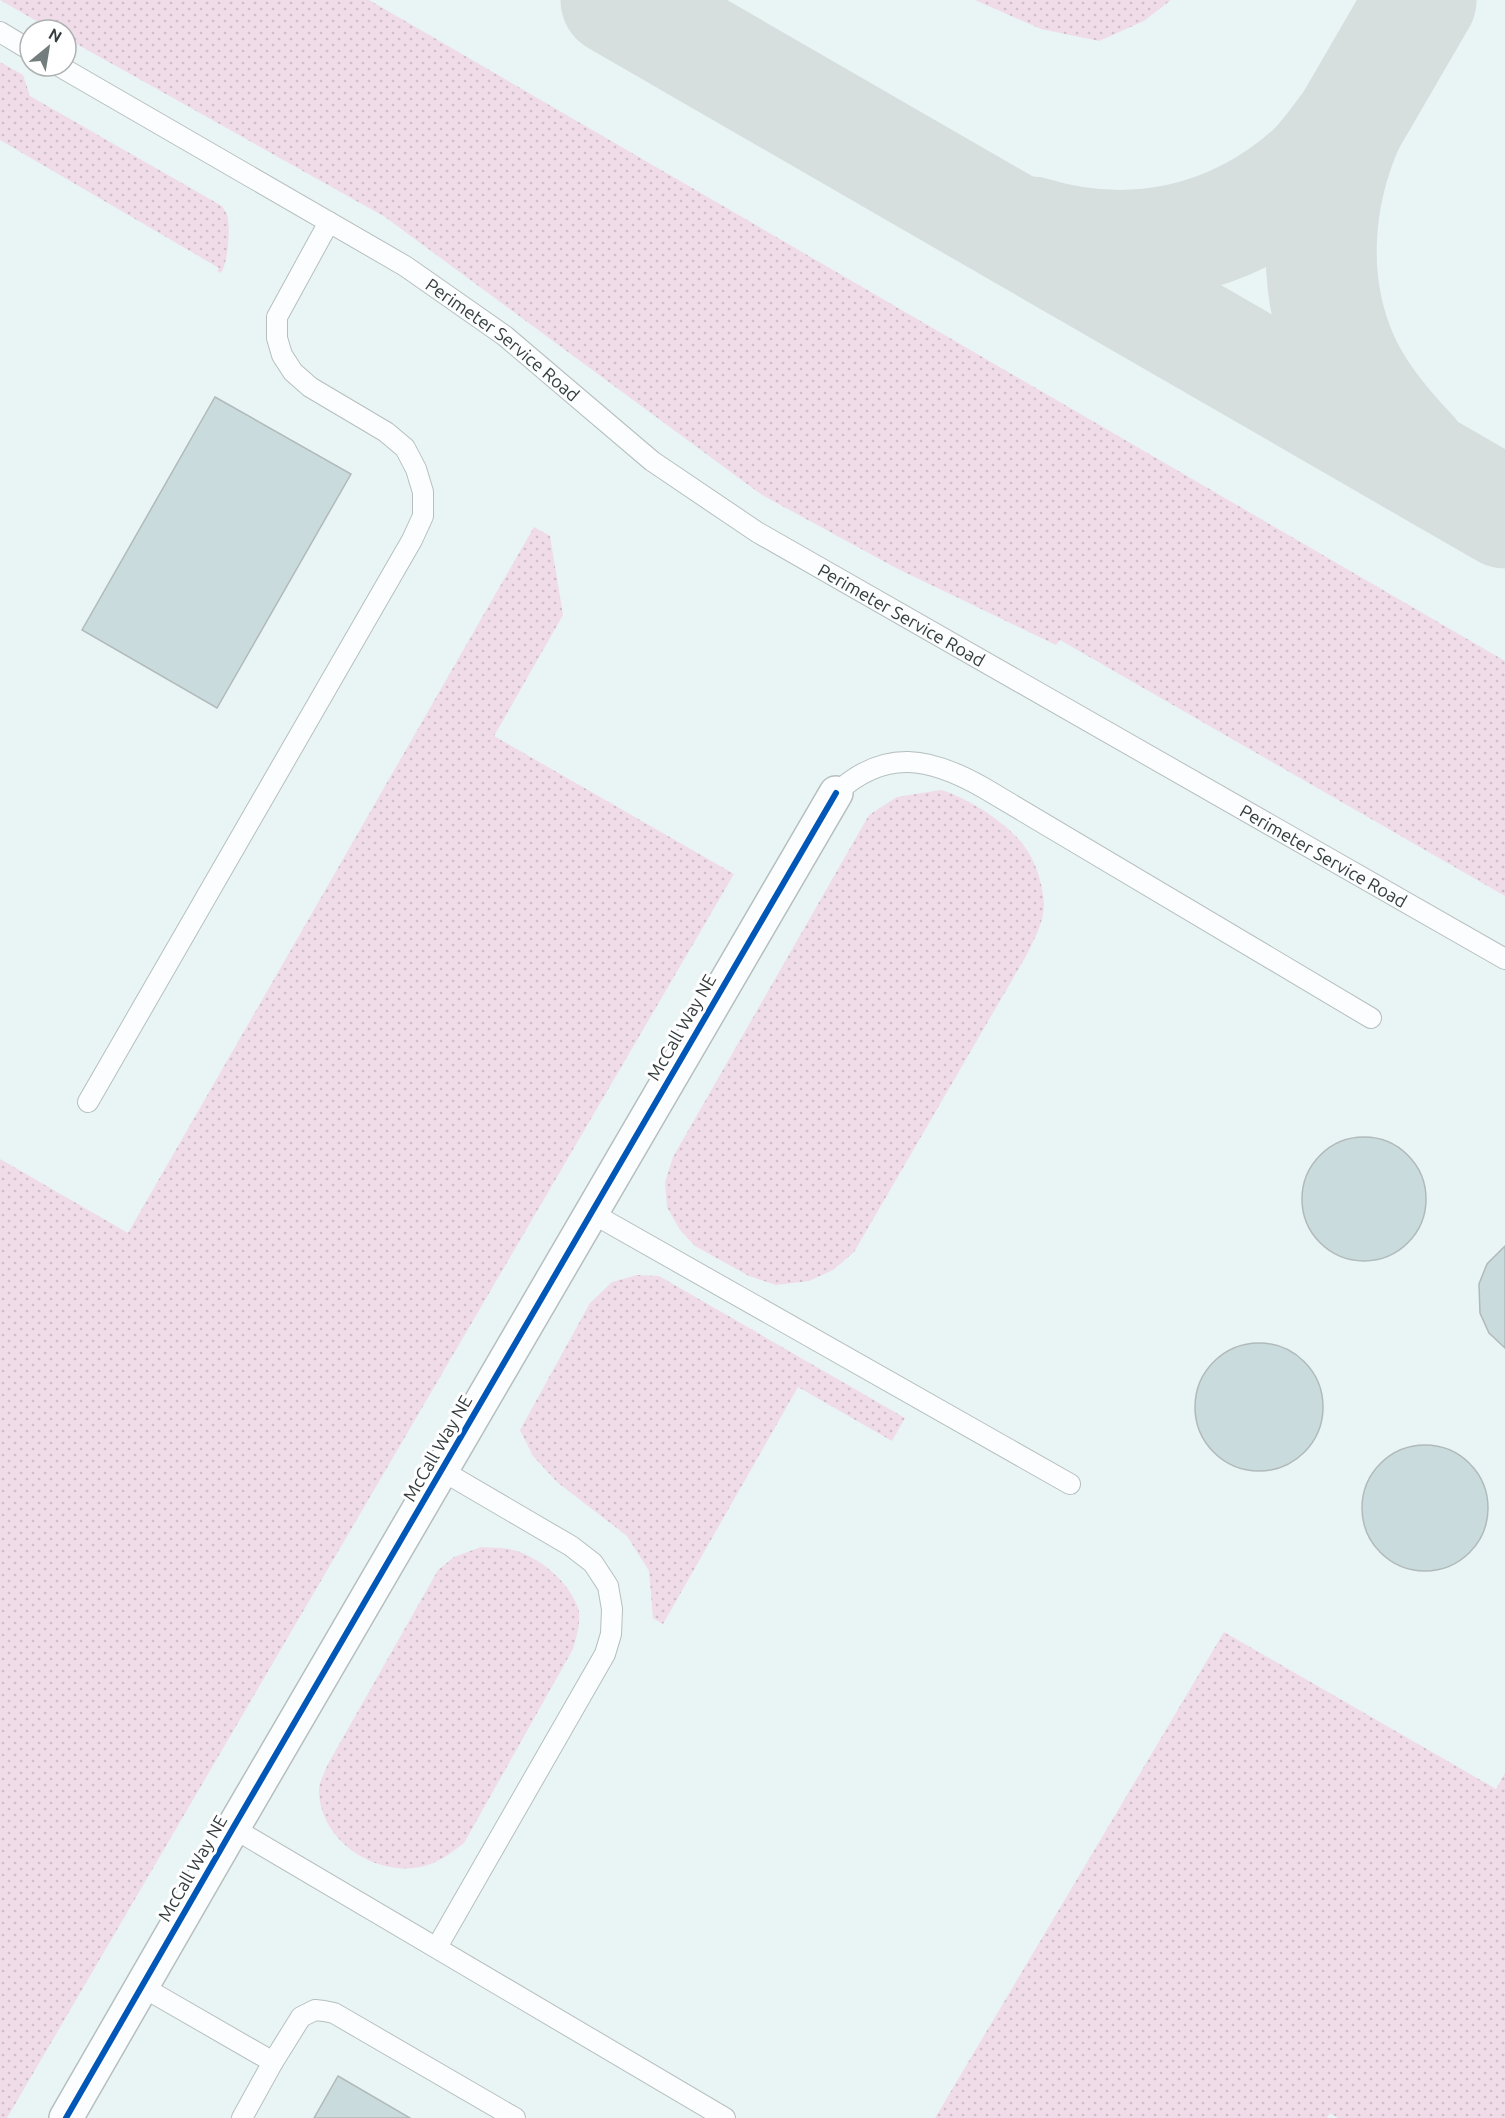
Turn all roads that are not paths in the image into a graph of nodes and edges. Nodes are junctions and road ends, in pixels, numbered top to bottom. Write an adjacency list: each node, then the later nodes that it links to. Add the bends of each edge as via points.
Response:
1 (0, 32): 2 (lane)
2 (18, 43)
3 (78, 78): 4 (lane, Perimeter Service Road)
4 (329, 222): 6 (lane, Perimeter Service Road, via 405,266 505,336 652,461 757,532); 8 (lane, via 277,317 282,355 310,387 386,432 405,448 423,492 423,516)
5 (836, 793): 7 (lane, via 851,779 890,762 942,767 984,788); 9 (street, McCall Way NE)
6 (1505, 959)
7 (1371, 1018)
8 (88, 1102)
9 (590, 1212): 10 (street, McCall Way NE); 11 (lane)
10 (441, 1470): 12 (street, McCall Way NE); 13 (lane, via 571,1546 593,1563 608,1586 612,1610 605,1654)
11 (1070, 1484)
12 (232, 1828): 13 (lane); 14 (street, McCall Way NE)
13 (437, 1947): 19 (lane)
14 (141, 1986): 15 (lane); 16 (street, McCall Way NE)
15 (273, 2062): 17 (lane); 18 (lane, via 301,2017 315,2010 334,2013)
16 (66, 2118)
17 (242, 2118)
18 (515, 2118)
19 (725, 2118)

